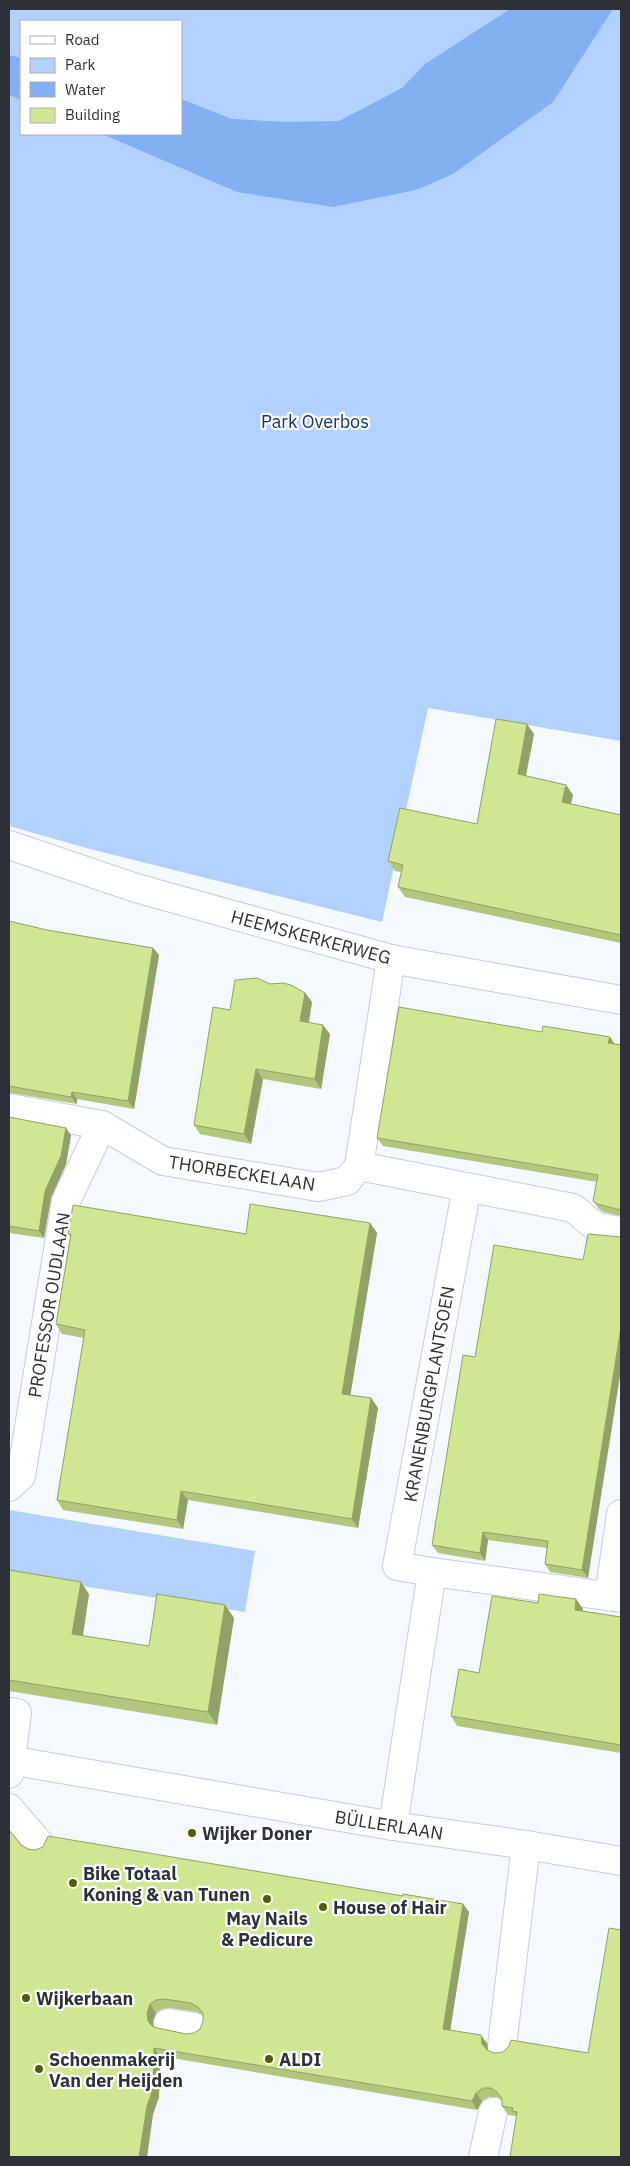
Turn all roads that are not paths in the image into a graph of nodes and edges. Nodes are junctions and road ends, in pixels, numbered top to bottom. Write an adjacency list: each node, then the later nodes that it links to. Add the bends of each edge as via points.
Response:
1 (9, 845): 2 (street, HEEMSKERKERWEG, via 136,888)
2 (391, 959): 3 (street, HEEMSKERKERWEG); 6 (street)
3 (621, 1000)
4 (9, 1108): 5 (street, THORBECKELAAN)
5 (102, 1124): 6 (street, THORBECKELAAN, via 163,1161 318,1187 347,1181); 9 (street, PROFESSOR OUDLAAN, via 66,1201 21,1476)
6 (359, 1166): 7 (street)
7 (467, 1187): 8 (street, via 573,1208 596,1227); 11 (street, KRANENBURGPLANTSOEN, via 397,1566)
8 (621, 1231)
9 (9, 1487)
10 (621, 1514): 12 (street, KRANENBURGPLANTSOEN)
11 (432, 1572): 12 (street, KRANENBURGPLANTSOEN); 16 (street)
12 (615, 1597)
13 (9, 1712): 14 (street, via 17,1713)
14 (9, 1765): 16 (street, BÜLLERLAAN)
15 (9, 1808): 17 (street)
16 (393, 1826): 18 (street, BÜLLERLAAN)
17 (39, 1842)
18 (526, 1845): 19 (street, BÜLLERLAAN); 22 (street)
19 (621, 1861)
20 (168, 2023): 21 (street)
21 (194, 2027)
22 (502, 2046)
23 (493, 2112): 24 (street)
24 (483, 2157)

